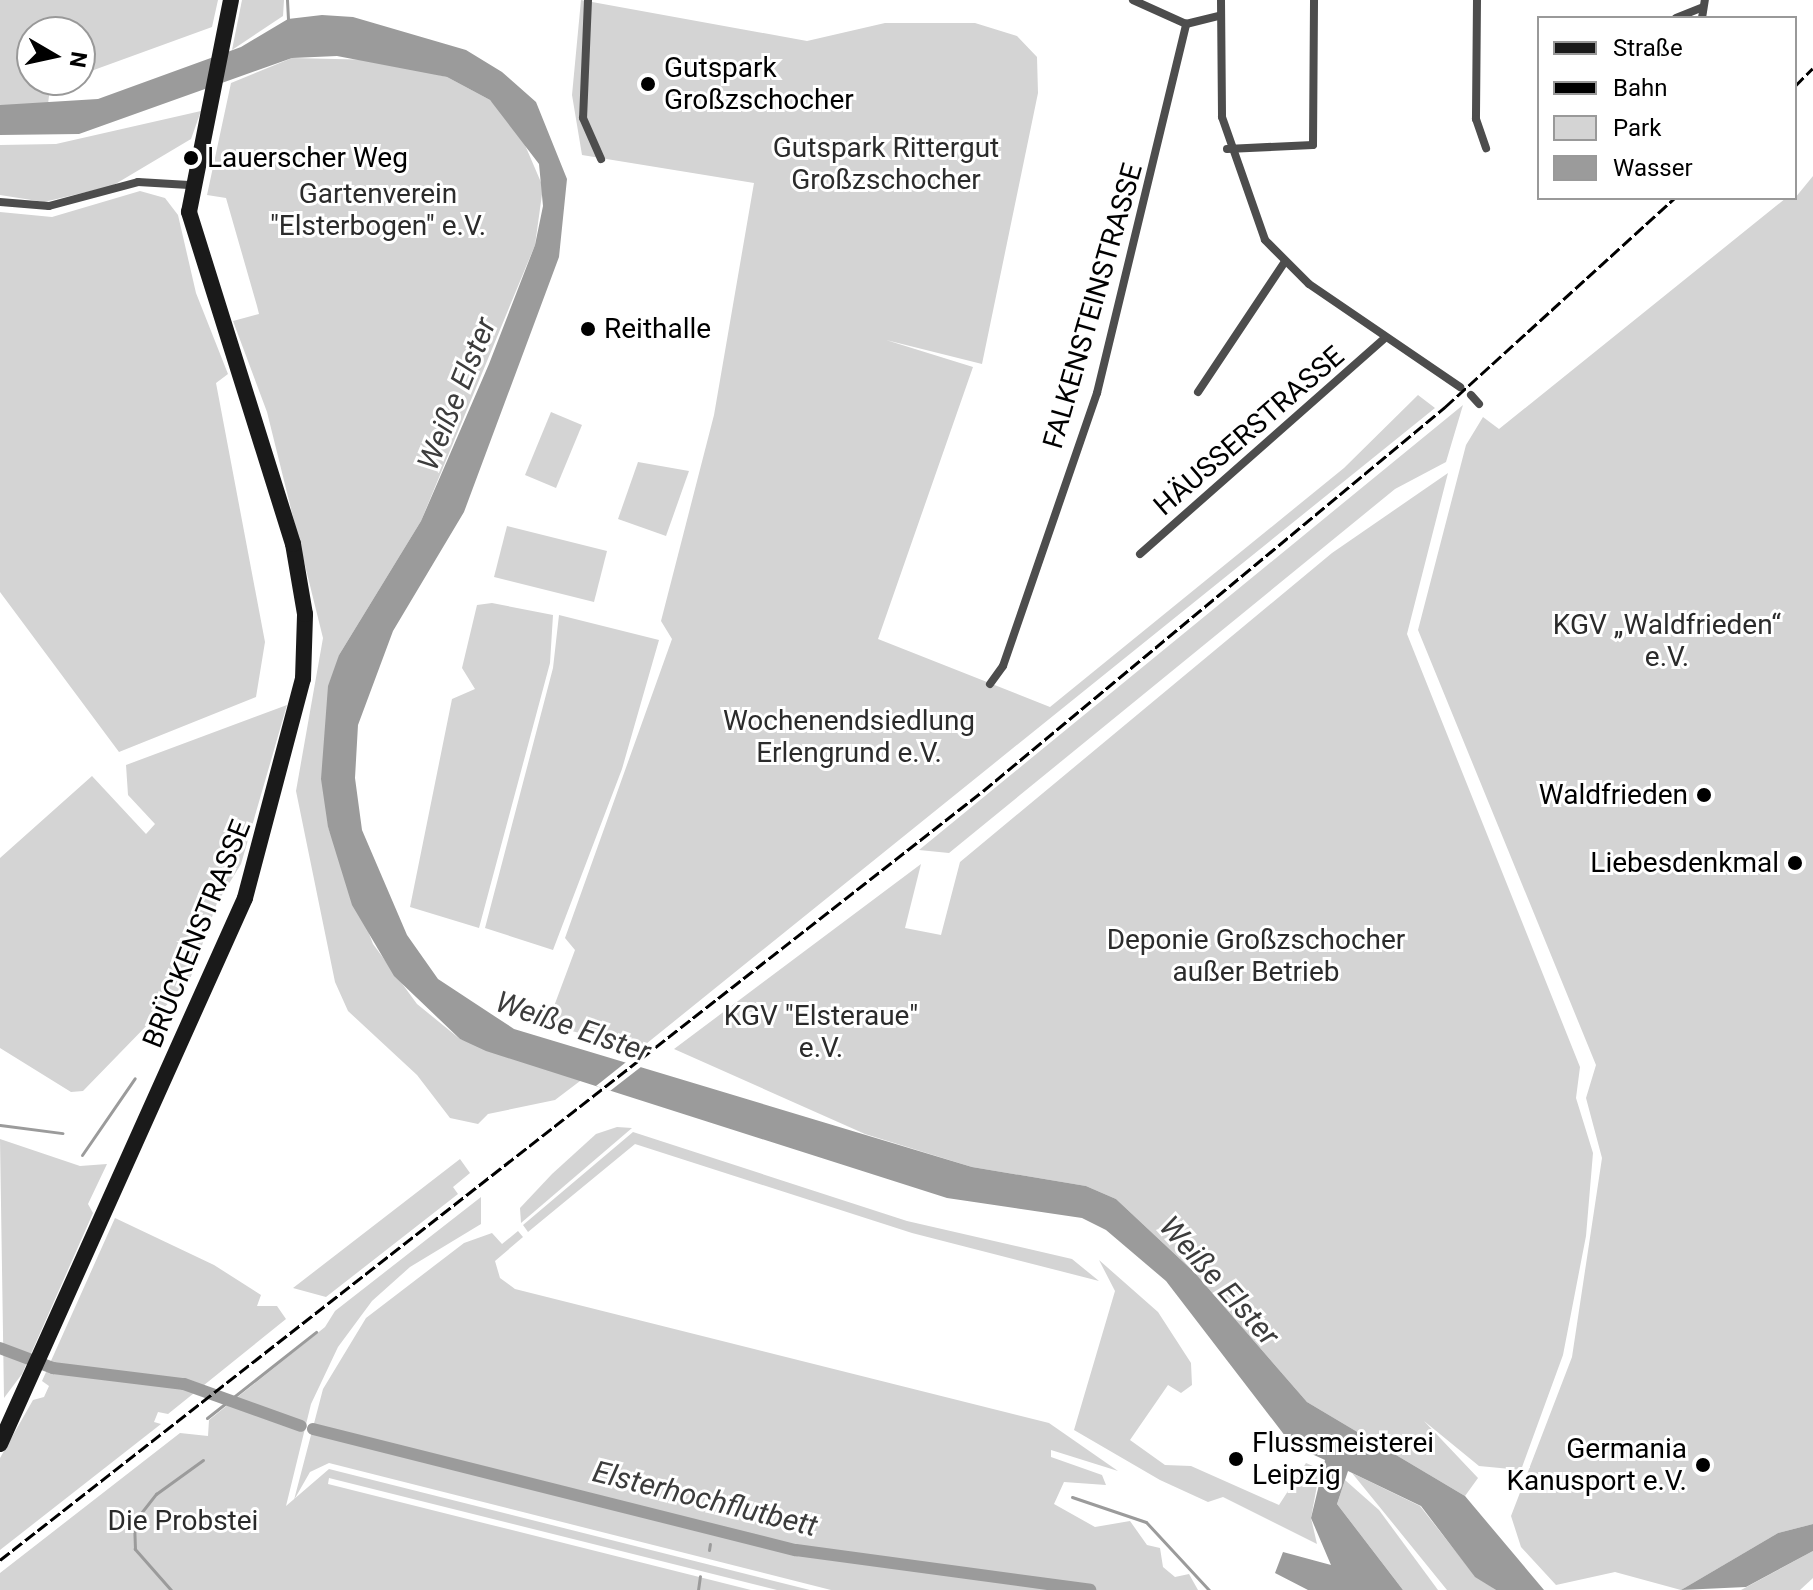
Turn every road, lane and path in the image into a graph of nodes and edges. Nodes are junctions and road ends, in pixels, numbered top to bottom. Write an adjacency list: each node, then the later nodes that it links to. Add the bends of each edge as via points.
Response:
1 (231, 0): 14 (main road, BRÜCKENSTRASSE, via 213,100)
2 (588, 0): 13 (street, via 583,118)
3 (1133, 0): 10 (street)
4 (1221, 0): 8 (street)
5 (1314, 0): 12 (street, via 1313,145)
6 (1477, 0): 11 (street, via 1476,119)
7 (1704, 4): 9 (street)
8 (1221, 15): 10 (street); 12 (street)
9 (1680, 16)
10 (1186, 24): 23 (street, FALKENSTEINSTRASSE, via 1097,393 1003,666)
11 (1486, 148)
12 (1227, 149): 16 (street, via 1252,216)
13 (601, 159)
14 (189, 185): 15 (street, via 138,182 49,206); 24 (main road, BRÜCKENSTRASSE, via 207,289 256,415 293,544 305,663 259,860 25,1398)
15 (0, 202)
16 (1284, 263): 17 (street); 19 (street)
17 (1384, 339): 18 (street); 22 (street, HÄUSSERSTRASSE)
18 (1460, 387)
19 (1198, 392)
20 (1471, 395): 21 (street)
21 (1479, 404)
22 (1140, 554)
23 (990, 684)
24 (0, 1444)

